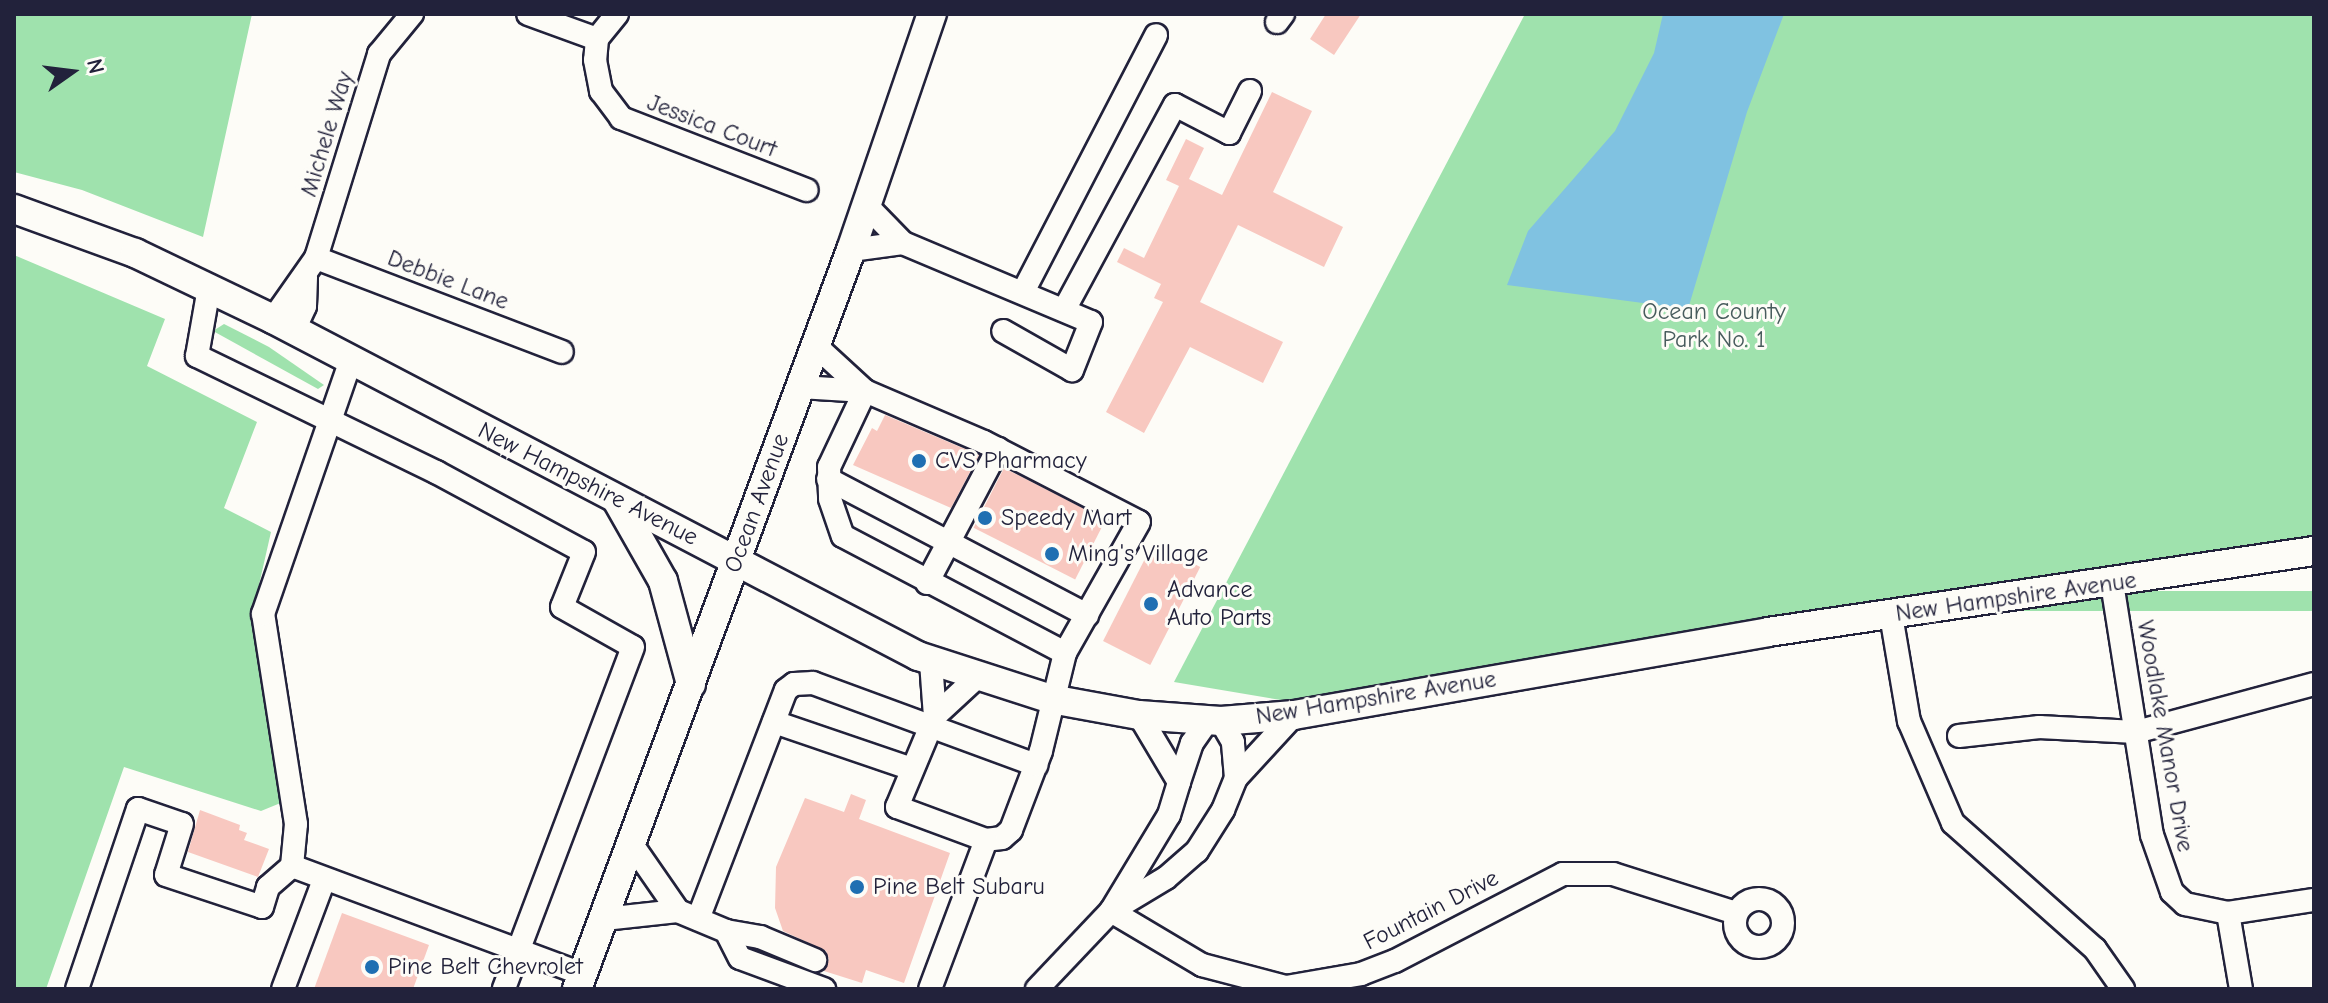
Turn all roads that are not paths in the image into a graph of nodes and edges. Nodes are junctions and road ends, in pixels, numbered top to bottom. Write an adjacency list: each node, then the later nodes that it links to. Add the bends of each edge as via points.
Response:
1 (412, 14): 13 (street, Michele Way, via 379,54)
2 (528, 14): 6 (street)
3 (617, 14): 6 (street)
4 (927, 15): 9 (main road, Ocean Avenue)
5 (1156, 35): 15 (street)
6 (597, 39): 8 (street, Jessica Court, via 597,77 607,104 621,118)
7 (1250, 91): 16 (street, via 1229,133 1175,105)
8 (807, 190)
9 (867, 206): 11 (street); 12 (main road, Ocean Avenue)
10 (14, 209): 14 (main road, New Hampshire Avenue, via 135,253)
11 (903, 243): 12 (street); 15 (street)
12 (851, 250): 19 (main road, Ocean Avenue)
13 (311, 267): 17 (street, Michele Way, via 285,296); 20 (street, Debbie Lane)
14 (209, 288): 17 (main road, New Hampshire Avenue); 24 (street, via 197,356)
15 (1024, 290): 16 (street)
16 (1064, 310): 18 (street, via 1091,322 1072,370)
17 (284, 324): 21 (main road, New Hampshire Avenue)
18 (1003, 331)
19 (816, 346): 22 (main road, Ocean Avenue); 23 (street)
20 (562, 352)
21 (351, 360): 24 (street); 27 (main road, New Hampshire Avenue)
22 (800, 387): 23 (street); 30 (main road, Ocean Avenue)
23 (865, 391): 25 (street, via 879,392); 26 (street, via 836,448)
24 (330, 421): 55 (street, via 263,614 296,824); 66 (street, via 584,552 562,607 633,647)
25 (998, 449): 28 (street); 33 (street, via 1139,522)
26 (828, 479): 28 (street); 31 (street, via 843,536)
27 (616, 499): 30 (main road, New Hampshire Avenue); 38 (main road, via 663,581)
28 (948, 543): 31 (street); 33 (street)
29 (2314, 551): 32 (main road, New Hampshire Avenue)
30 (737, 560): 36 (main road, New Hampshire Avenue); 38 (main road, Ocean Avenue)
31 (927, 583): 35 (street)
32 (2112, 583): 34 (main road, New Hampshire Avenue); 47 (street, Woodlake Manor Drive)
33 (1087, 615): 35 (street)
34 (1891, 615): 43 (main road, New Hampshire Avenue); 75 (street, via 1909,721 1953,823 2095,949)
35 (1065, 653): 41 (street)
36 (931, 662): 37 (main road, New Hampshire Avenue); 44 (street)
37 (976, 678): 41 (main road, New Hampshire Avenue); 44 (street)
38 (691, 684): 54 (main road, Ocean Avenue)
39 (2314, 684): 40 (street); 47 (street)
40 (2314, 693)
41 (1051, 699): 42 (main road, New Hampshire Avenue); 49 (street)
42 (1139, 715): 45 (main road, New Hampshire Avenue); 52 (street)
43 (1294, 715): 45 (main road, New Hampshire Avenue); 51 (street)
44 (932, 720): 46 (street, via 803,682 786,690); 49 (street); 50 (street)
45 (1214, 720): 51 (street, via 1233,742); 52 (street, via 1192,743)
46 (774, 722): 50 (street); 63 (street)
47 (2136, 732): 48 (street, via 2039,727); 62 (street, Woodlake Manor Drive, via 2163,875 2185,904)
48 (1959, 736)
49 (1036, 765): 53 (street, via 1008,834)
50 (912, 769): 53 (street, via 897,807)
51 (1236, 778): 58 (street, via 1197,851)
52 (1179, 782): 56 (street, via 1169,815)
53 (986, 840): 73 (street)
54 (631, 843): 63 (street); 64 (main road, Ocean Avenue)
55 (292, 866): 57 (street); 69 (street, via 268,887 262,907 166,875 182,824 138,809)
56 (1133, 870): 58 (street); 60 (street)
57 (324, 880): 66 (street); 70 (street)
58 (1153, 888): 60 (street)
59 (2314, 900): 62 (street, Woodlake Manor Drive)
60 (1111, 911): 61 (street, Fountain Drive, via 1202,965 1286,987 1361,974 1395,961 1563,874 1613,874); 74 (street)
61 (1736, 913)
62 (2228, 913): 76 (street)
63 (688, 915): 64 (street); 65 (street)
64 (604, 919): 68 (main road, Ocean Avenue)
65 (726, 931): 67 (street, via 760,937); 72 (street, via 740,958)
66 (518, 950): 68 (street); 71 (street)
67 (815, 960)
68 (582, 984)
69 (77, 989)
70 (283, 989)
71 (504, 989)
72 (824, 989)
73 (930, 989)
74 (1037, 989)
75 (2123, 989)
76 (2241, 989)

